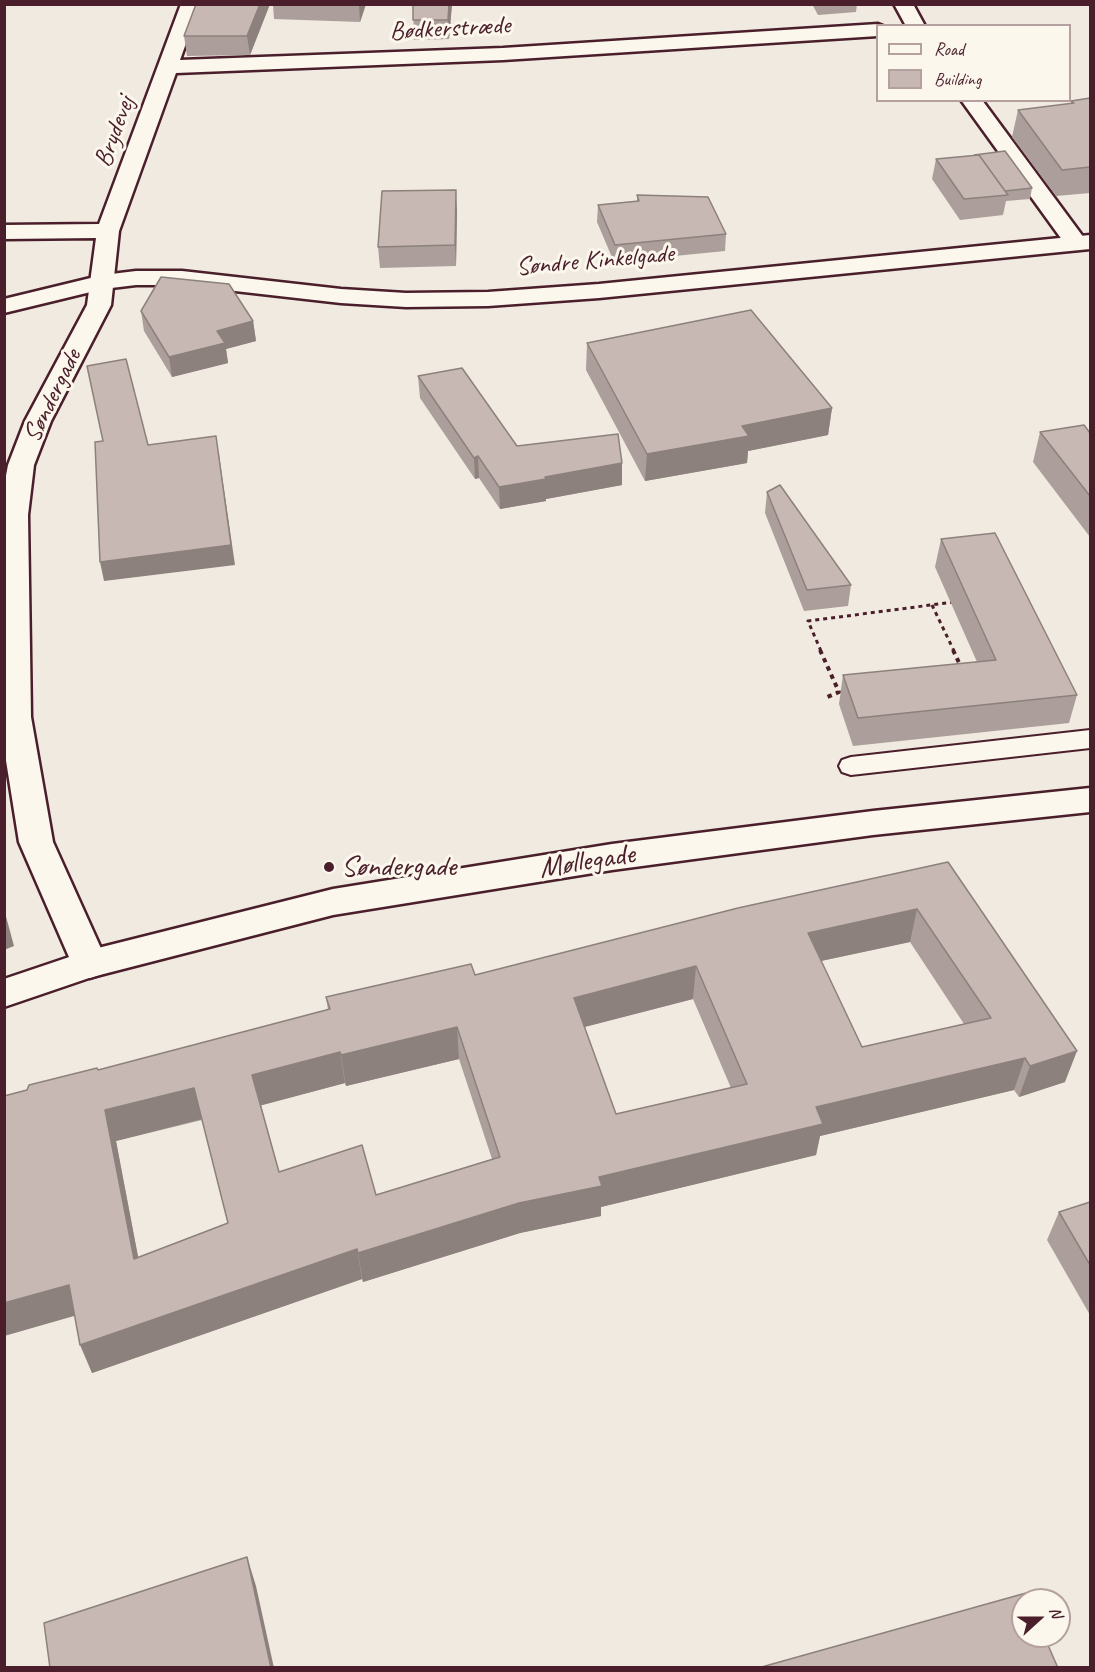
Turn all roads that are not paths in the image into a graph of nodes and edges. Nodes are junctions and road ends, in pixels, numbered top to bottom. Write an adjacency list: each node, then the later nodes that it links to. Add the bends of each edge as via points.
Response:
1 (191, 4): 5 (street, Brydevej)
2 (903, 4): 3 (street)
3 (915, 24)
4 (876, 30): 5 (street, Bødkerstræde, via 515,53)
5 (168, 68): 7 (street, Brydevej)
6 (973, 102): 9 (street)
7 (108, 231): 8 (street); 10 (street, Brydevej)
8 (4, 232)
9 (1083, 243): 10 (street, Søndre Kinkelgade, via 488,299 341,296 182,278)
10 (103, 282): 11 (street, Søndre Kinkelgade); 12 (street, Søndergade, via 99,305 38,421 21,465)
11 (4, 306)
12 (10, 516): 16 (street, Søndergade, via 16,726 36,842)
13 (1090, 739): 14 (lane)
14 (851, 766)
15 (1090, 800): 16 (street, Møllegade, via 612,857 333,902)
16 (90, 964): 17 (street, Møllegade)
17 (4, 993)

